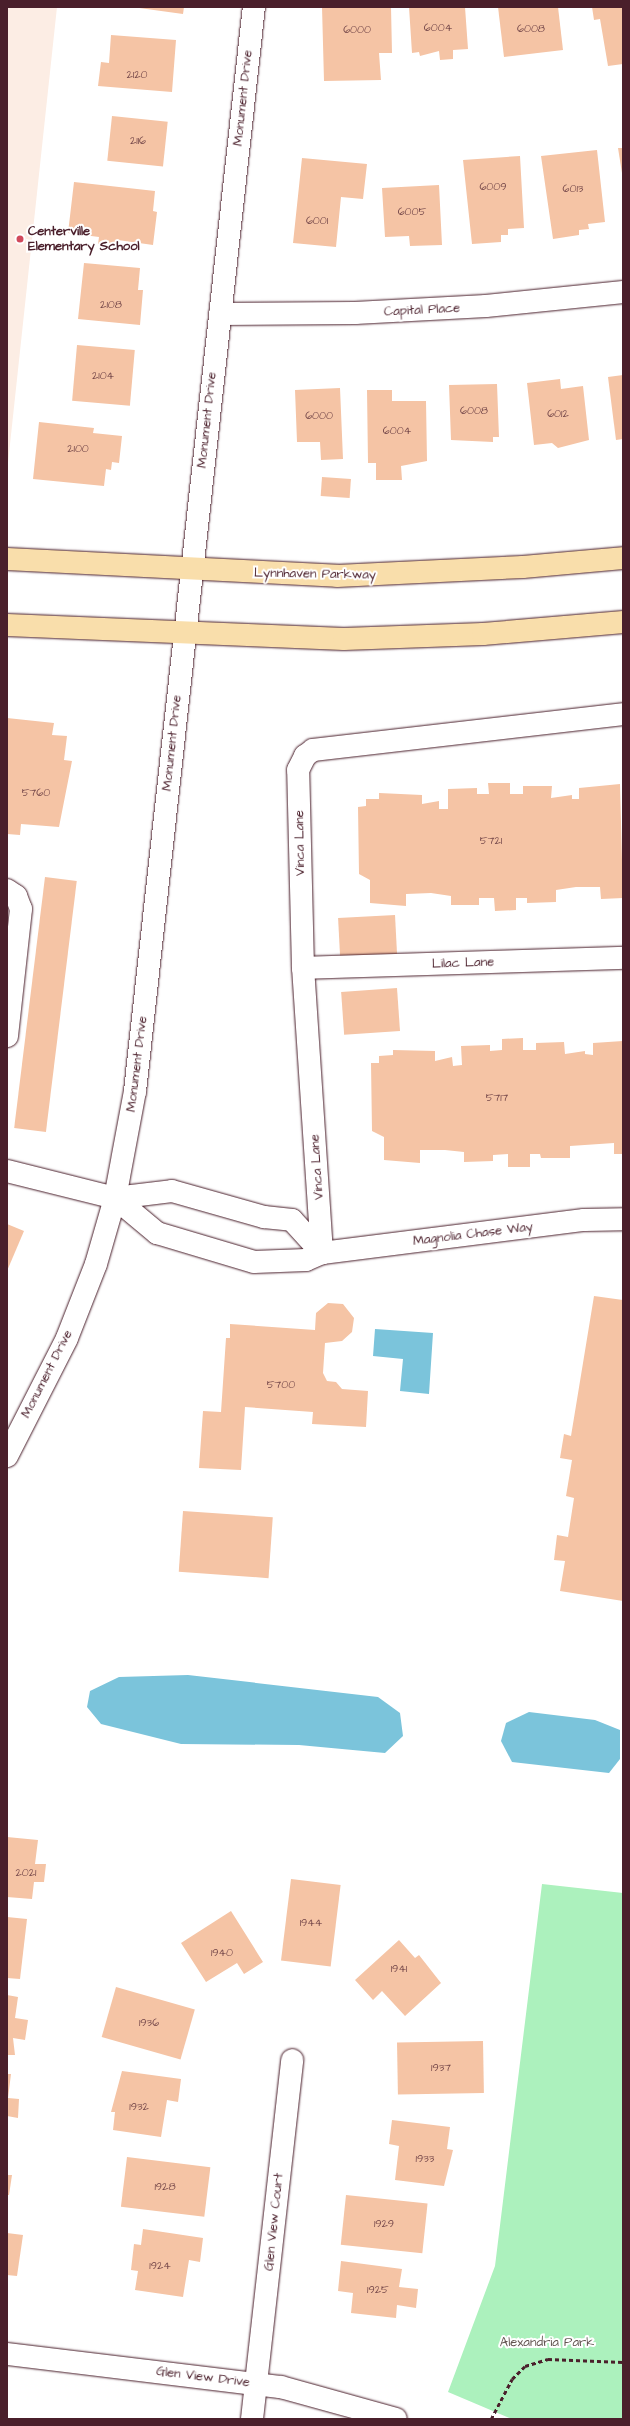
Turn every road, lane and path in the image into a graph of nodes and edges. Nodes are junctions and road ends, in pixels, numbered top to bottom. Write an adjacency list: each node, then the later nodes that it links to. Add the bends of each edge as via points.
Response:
1 (254, 7): 3 (street, Monument Drive)
2 (623, 292): 3 (street, Capital Place, via 448,308)
3 (220, 314): 6 (street, Monument Drive)
4 (623, 558): 6 (main road, Lynnhaven Parkway, via 398,575)
5 (7, 559): 6 (main road, Lynnhaven Parkway)
6 (190, 570): 9 (street, Monument Drive)
7 (623, 622): 9 (main road, via 483,634 360,639)
8 (7, 624): 9 (main road)
9 (184, 634): 17 (street, Monument Drive, via 135,1091)
10 (623, 714): 14 (street, Vinca Lane, via 313,750 305,756 298,770)
11 (7, 890): 12 (street, via 20,903)
12 (12, 937): 15 (street)
13 (623, 958): 14 (street, Lilac Lane)
14 (303, 968): 19 (street, Vinca Lane)
15 (7, 1036)
16 (7, 1171): 17 (street)
17 (115, 1198): 19 (street, via 172,1192 264,1217 292,1220); 19 (street, Magnolia Chase Way, via 157,1233 254,1262 306,1260); 20 (street, Monument Drive, via 96,1264 67,1338)
18 (623, 1219): 19 (street, Magnolia Chase Way, via 584,1220)
19 (322, 1253)
20 (7, 1456)
21 (292, 2060): 24 (street, Glen View Court)
22 (7, 2354): 24 (street, Glen View Drive)
23 (623, 2362): 27 (path, via 548,2359 525,2366 512,2379)
24 (256, 2384): 25 (street, Glen View Court); 26 (street, Glen View Drive, via 281,2387)
25 (252, 2419)
26 (396, 2419)
27 (491, 2419)

